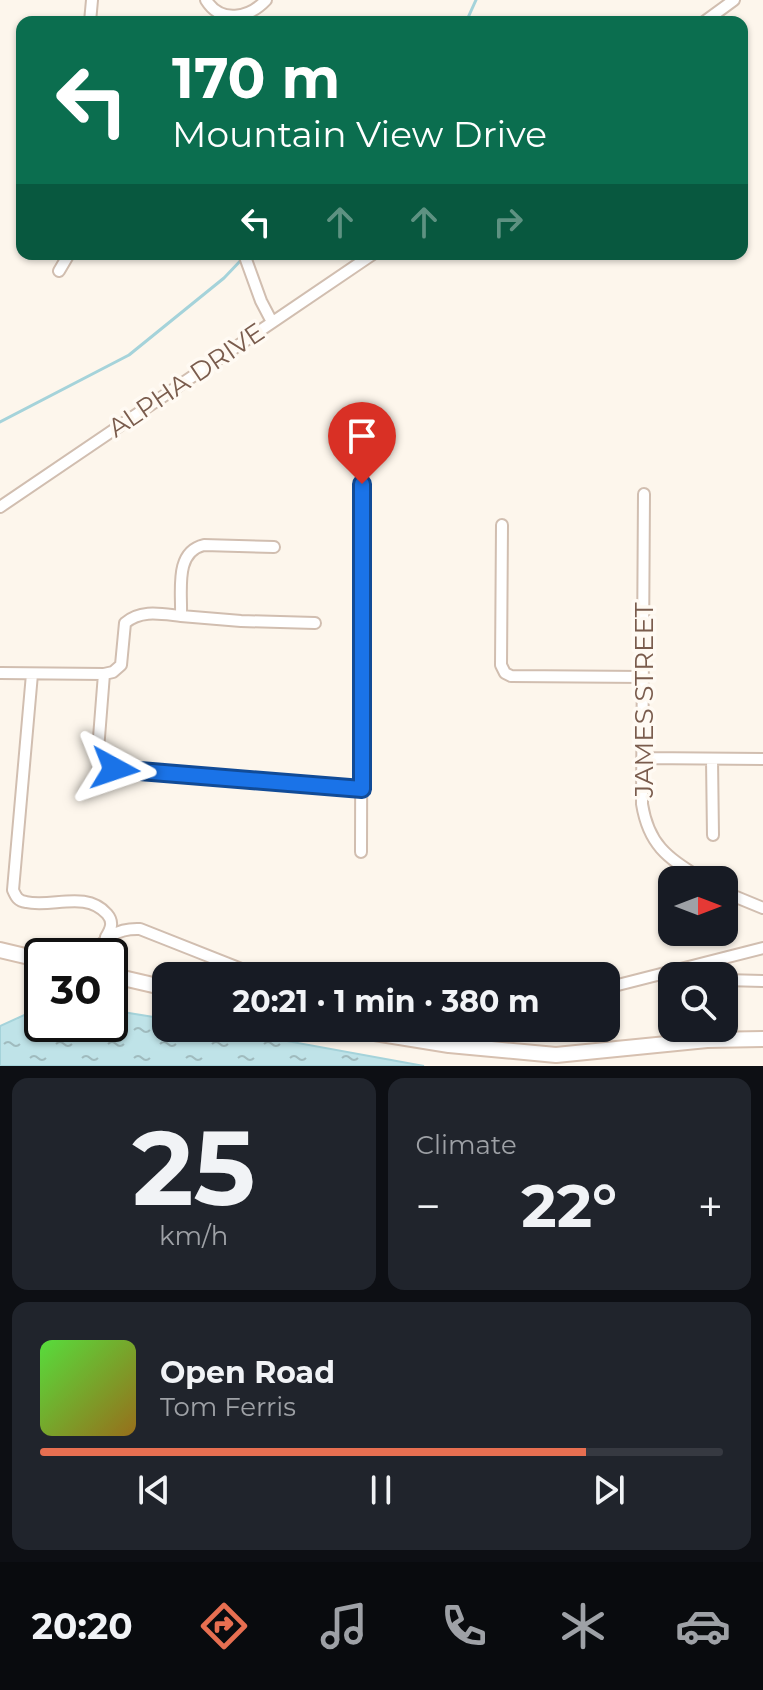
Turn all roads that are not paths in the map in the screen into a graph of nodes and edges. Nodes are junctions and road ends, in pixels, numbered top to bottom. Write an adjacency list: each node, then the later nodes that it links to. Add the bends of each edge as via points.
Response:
1 (206, 0): 2 (street, via 221,14 240,16)
2 (266, 0)
3 (734, 0): 4 (street)
4 (712, 16)
5 (65, 260): 8 (street)
6 (246, 260): 9 (street)
7 (364, 260): 9 (street, ALPHA DRIVE)
8 (59, 271)
9 (272, 322): 12 (street, ALPHA DRIVE)
10 (362, 484): 24 (street)
11 (644, 494): 20 (street, JAMES STREET)
12 (0, 507)
13 (502, 525): 20 (street, via 505,673)
14 (274, 547): 15 (street, via 204,545 187,552)
15 (181, 616): 16 (street); 19 (street, via 132,617 125,623 121,665)
16 (315, 623)
17 (0, 673): 18 (street)
18 (32, 674): 19 (street); 30 (street, via 13,890 24,902 93,905 111,920)
19 (104, 674): 24 (street, via 98,750 105,766)
20 (644, 677): 21 (street, JAMES STREET)
21 (642, 758): 22 (street); 27 (street, JAMES STREET, via 645,826 656,846)
22 (712, 759): 23 (street); 25 (street)
23 (763, 759)
24 (362, 789): 26 (street)
25 (713, 835)
26 (361, 852)
27 (681, 866)
28 (738, 900): 29 (street)
29 (763, 908)
30 (106, 937): 34 (street, via 146,930)
31 (763, 948): 35 (street)
32 (0, 950): 33 (main road)
33 (24, 956)
34 (225, 962)
35 (707, 962)
36 (658, 974): 40 (street)
37 (128, 979): 41 (main road)
38 (738, 980): 39 (street)
39 (763, 981)
40 (620, 984)
41 (152, 985)
42 (763, 1039): 43 (main road, via 556,1055)
43 (430, 1042)

